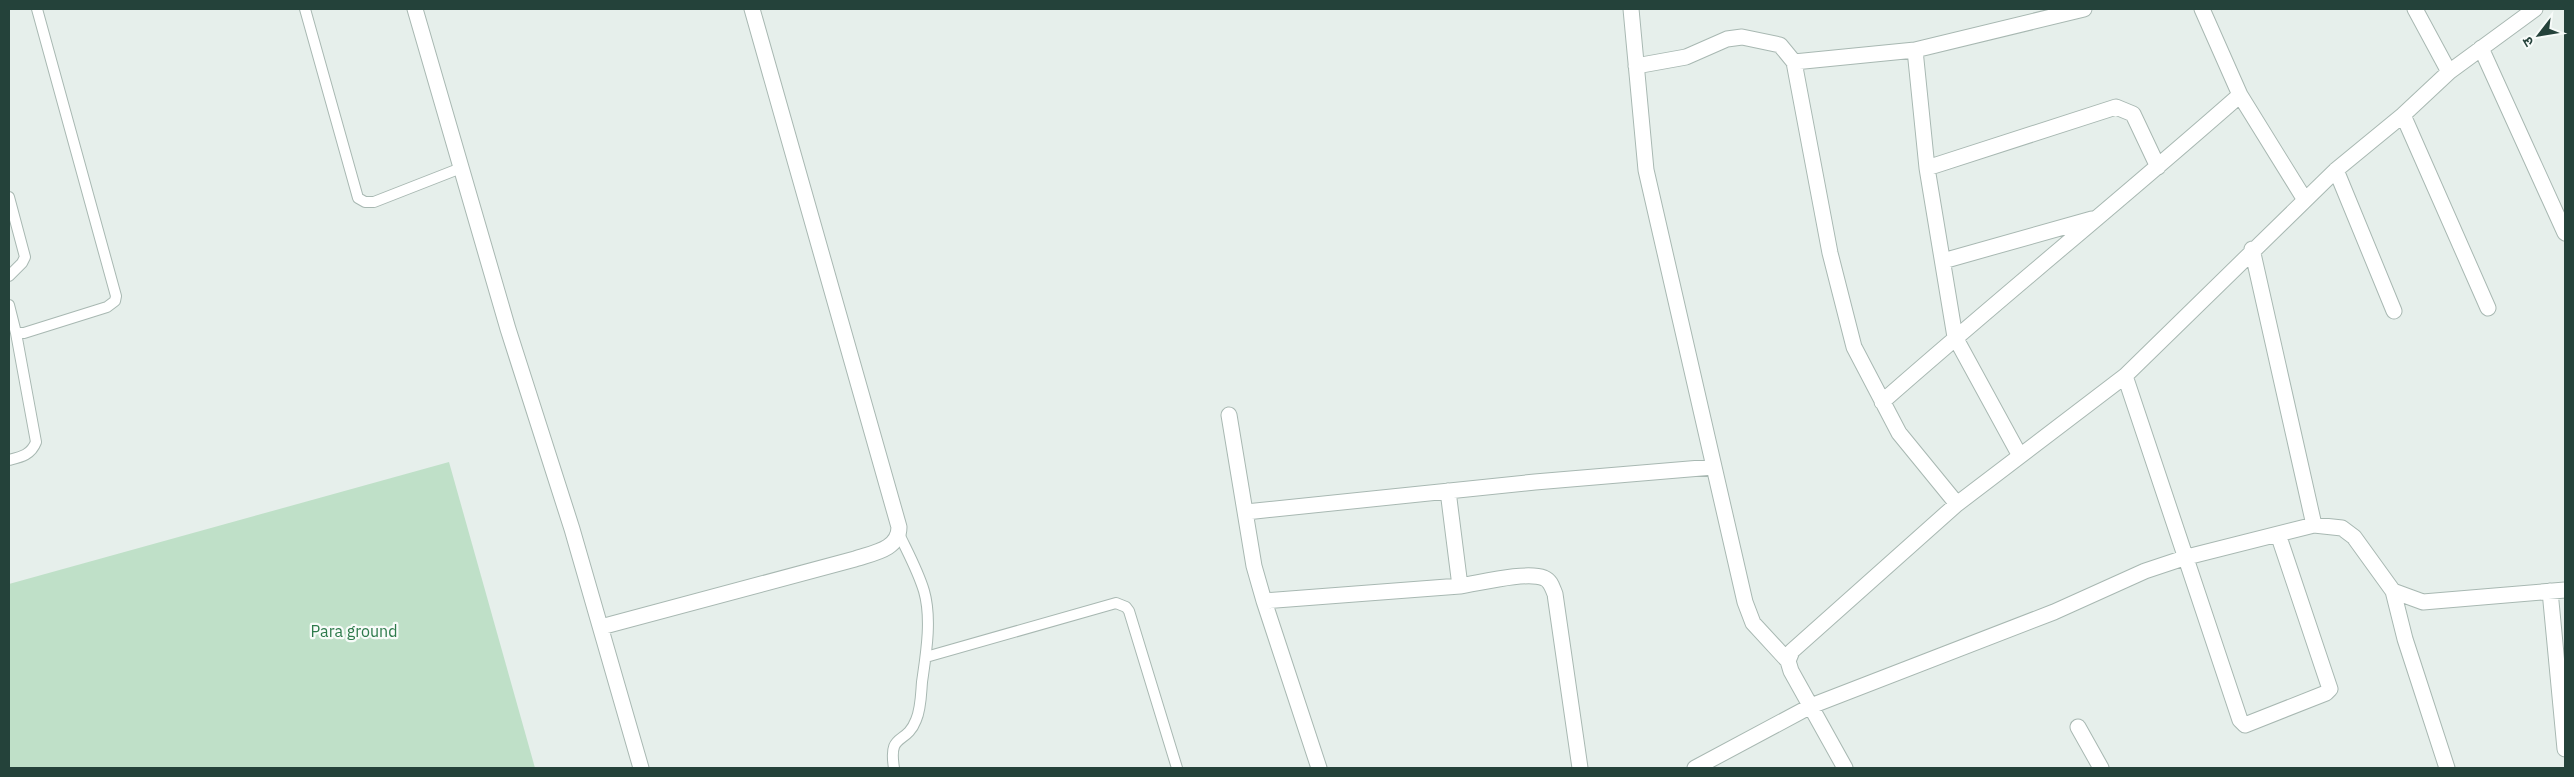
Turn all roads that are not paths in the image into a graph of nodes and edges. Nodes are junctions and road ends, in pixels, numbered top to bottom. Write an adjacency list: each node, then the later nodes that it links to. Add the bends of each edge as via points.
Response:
1 (37, 9): 31 (lane, via 116,296 107,307 24,333)
2 (305, 9): 18 (lane, via 358,198 374,202)
3 (414, 9): 18 (street)
4 (752, 9): 43 (street)
5 (1631, 9): 13 (street)
6 (2084, 9): 11 (street)
7 (2202, 9): 15 (street)
8 (2415, 9): 14 (street)
9 (2534, 9): 10 (street)
10 (2481, 48): 14 (street); 24 (street)
11 (1915, 50): 12 (street); 19 (street)
12 (1794, 62): 13 (street, via 1780,45 1742,37 1727,38 1686,57); 34 (street, via 1830,252 1854,346)
13 (1636, 66): 38 (street, via 1646,170)
14 (2449, 72): 16 (street)
15 (2240, 94): 17 (street); 22 (street)
16 (2403, 115): 20 (street); 29 (street)
17 (2158, 167): 19 (street, via 2133,114 2116,107); 23 (street)
18 (461, 168): 50 (street)
19 (1928, 168): 26 (street)
20 (2336, 170): 22 (street); 30 (street)
21 (9, 197): 27 (lane, via 25,257)
22 (2305, 200): 25 (street)
23 (2098, 218): 26 (street); 32 (street)
24 (2565, 233)
25 (2252, 249): 33 (street); 42 (street)
26 (1943, 261): 32 (street)
27 (9, 276)
28 (9, 305): 31 (lane)
29 (2488, 308)
30 (2394, 311)
31 (16, 332): 37 (lane, via 36,442 27,454)
32 (1955, 337): 34 (street); 36 (street)
33 (2125, 376): 36 (street); 45 (street)
34 (1882, 402): 40 (street, via 1899,432)
35 (1230, 415): 41 (street)
36 (2020, 456): 40 (street)
37 (9, 460)
38 (1713, 467): 39 (street); 52 (street, via 1750,616)
39 (1448, 491): 41 (street); 46 (street)
40 (1957, 504): 52 (street, via 1792,651)
41 (1246, 512): 49 (street, via 1254,566)
42 (2314, 525): 44 (street); 48 (street, via 2342,528 2354,537)
43 (899, 534): 50 (street, via 888,548 855,559); 51 (lane, via 924,591)
44 (2278, 534): 45 (street); 45 (street, via 2330,688 2326,693 2249,726 2240,720)
45 (2188, 557): 53 (street, via 2145,571 2054,612)
46 (1460, 586): 49 (street); 60 (street, via 1528,576 1544,578 1551,583)
47 (2558, 590): 48 (street, via 2423,602); 55 (street)
48 (2393, 591): 64 (street, via 2405,640)
49 (1264, 601): 59 (street)
50 (601, 627): 56 (street)
51 (926, 656): 57 (lane, via 917,719 909,731 895,742 892,749); 58 (lane, via 1121,604 1129,610)
52 (1788, 661): 53 (street)
53 (1811, 706): 61 (street); 62 (street)
54 (2078, 727): 63 (street)
55 (2565, 749)
56 (641, 768)
57 (894, 768)
58 (1177, 768)
59 (1319, 768)
60 (1580, 768)
61 (1696, 768)
62 (1846, 768)
63 (2101, 768)
64 (2447, 768)

